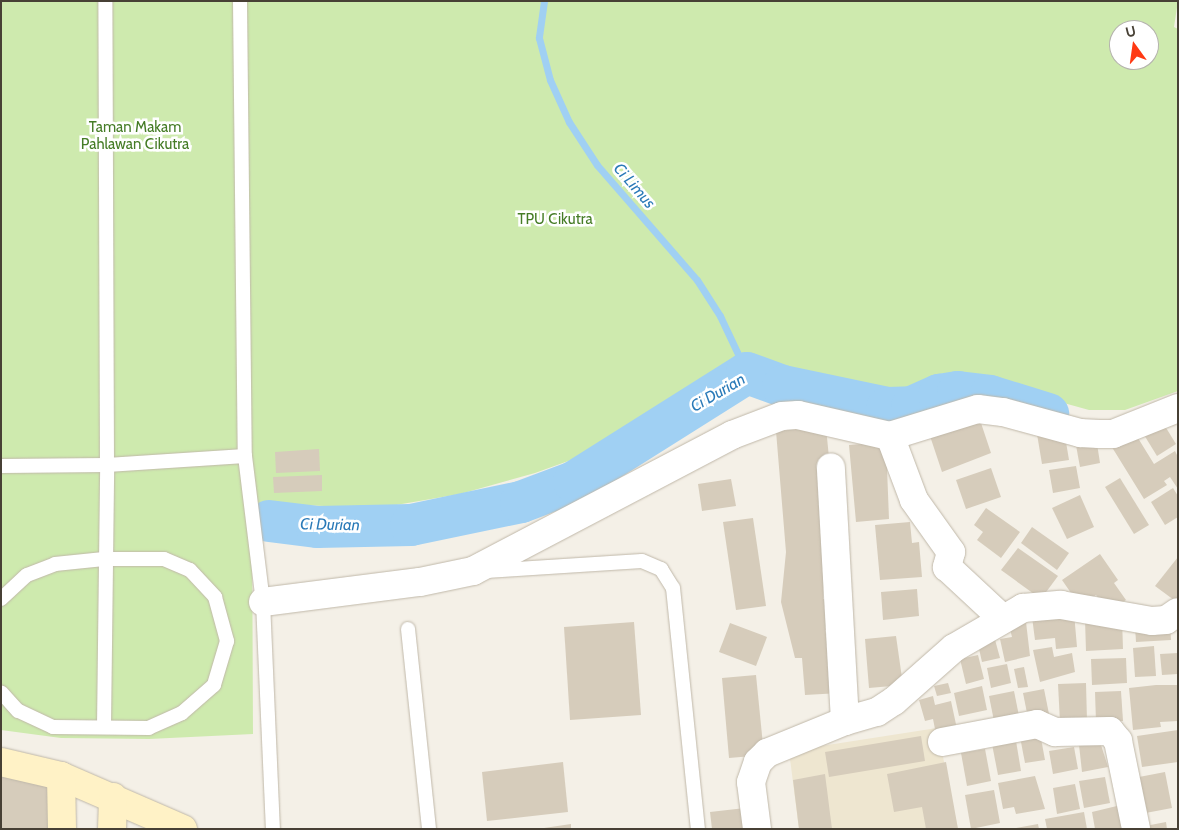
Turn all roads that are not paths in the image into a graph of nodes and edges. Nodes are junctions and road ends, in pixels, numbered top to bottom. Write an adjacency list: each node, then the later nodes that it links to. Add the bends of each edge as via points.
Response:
1 (105, 1): 6 (lane)
2 (240, 1): 5 (lane)
3 (1178, 408): 4 (street, via 1113,434 1080,433 1047,422 978,409)
4 (890, 436): 10 (street, via 798,415 765,421); 14 (street, via 914,500 951,552 948,567)
5 (245, 456): 6 (lane); 12 (lane)
6 (108, 465): 7 (lane); 9 (lane)
7 (1, 466)
8 (831, 467): 17 (street)
9 (104, 559): 11 (lane, via 55,564 26,575); 18 (lane); 18 (lane, via 164,559 190,570 216,597 227,641 214,685 182,713 148,728)
10 (472, 571): 12 (street, via 420,582); 28 (lane, via 642,561 661,569 673,588)
11 (1, 599)
12 (263, 602): 26 (lane)
13 (1178, 612): 14 (street, via 1166,620 1152,621 1040,604 1023,608)
14 (1003, 619): 17 (street, via 954,648 877,712)
15 (408, 628): 27 (lane)
16 (1, 692): 18 (lane, via 18,711 53,727)
17 (845, 721): 29 (street, via 772,750 758,762 750,782)
18 (104, 727)
19 (942, 742): 30 (street, via 1037,724 1055,732 1110,731 1118,741)
20 (1, 762): 21 (main road)
21 (61, 776): 22 (main road); 24 (main road)
22 (113, 797): 23 (main road); 25 (main road)
23 (169, 826)
24 (62, 829)
25 (112, 829)
26 (273, 829)
27 (429, 829)
28 (698, 829)
29 (757, 829)
30 (1136, 829)

